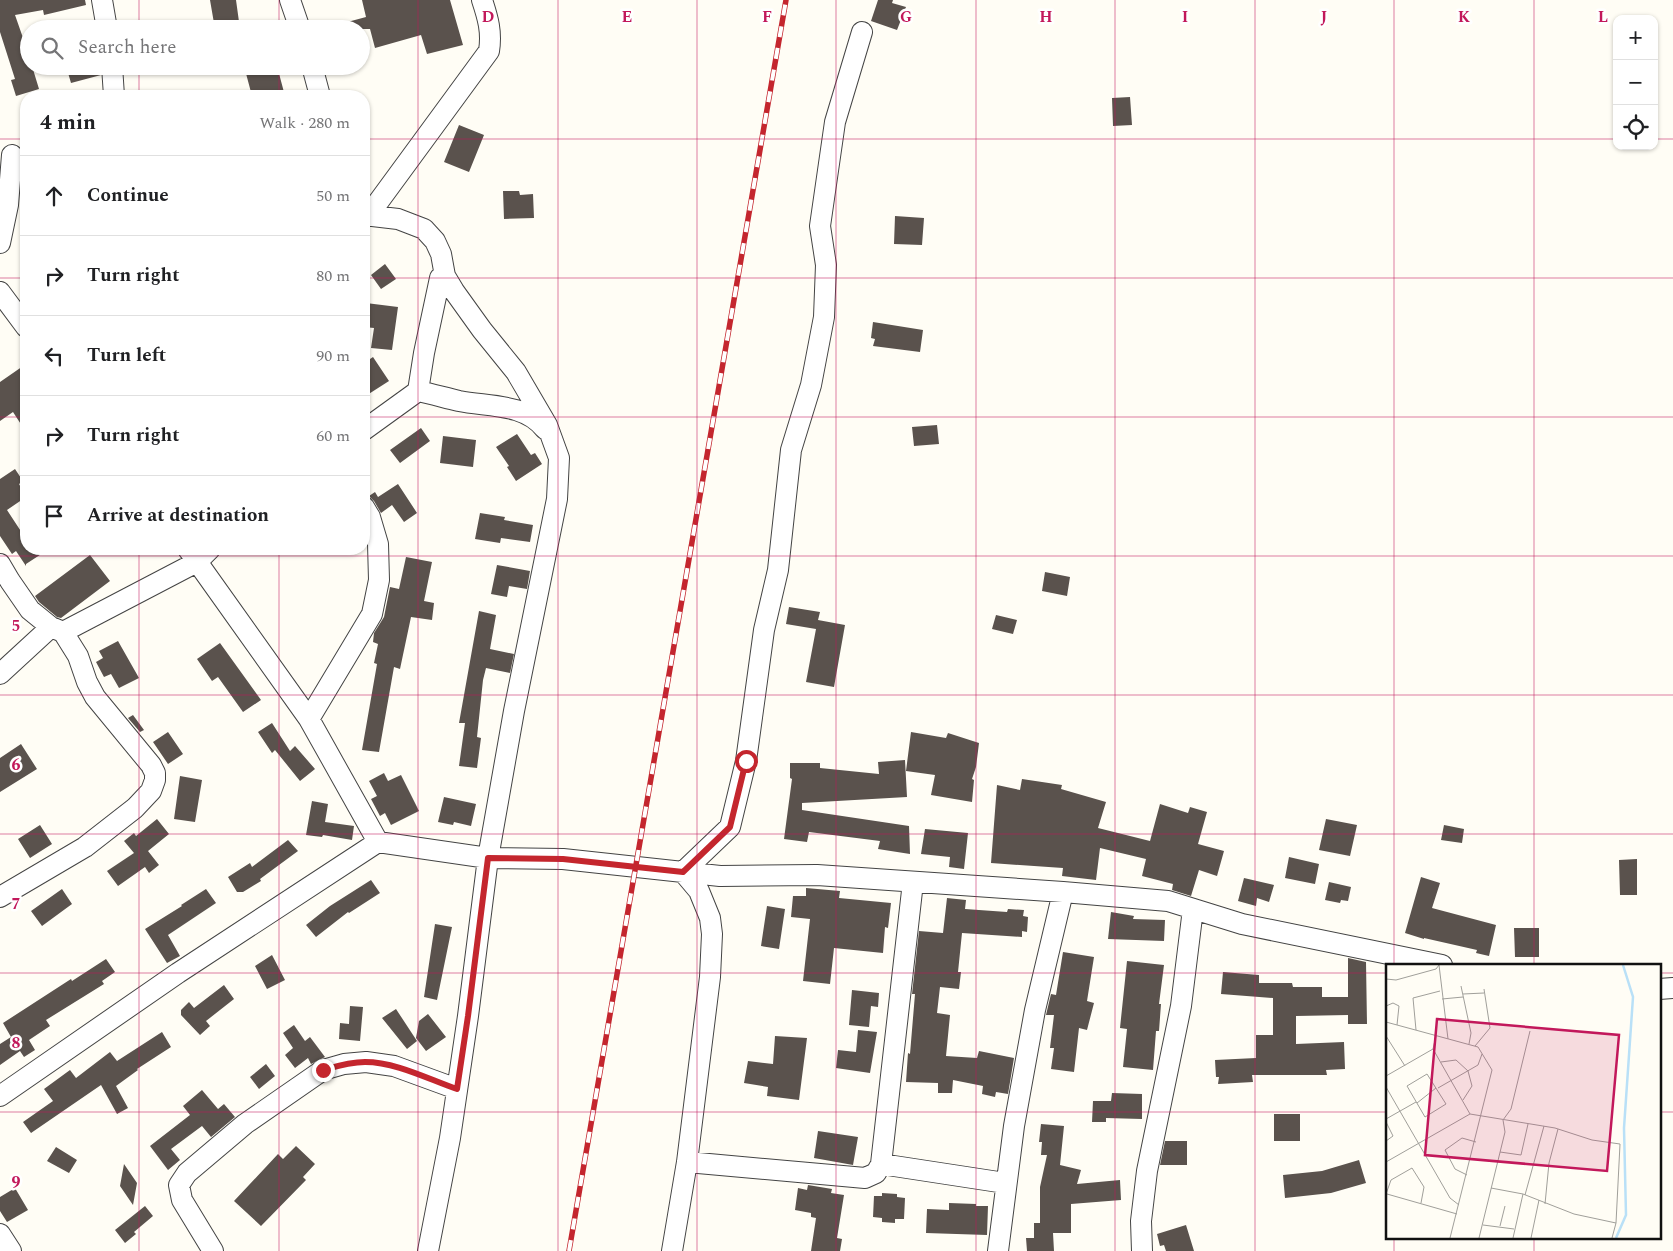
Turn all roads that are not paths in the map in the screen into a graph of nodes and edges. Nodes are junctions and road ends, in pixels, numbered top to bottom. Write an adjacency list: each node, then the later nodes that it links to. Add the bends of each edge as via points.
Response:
1 (102, 0): 4 (street)
2 (290, 0): 5 (street)
3 (482, 0): 12 (street, via 490,23 489,51)
4 (105, 20)
5 (297, 20)
6 (862, 32): 30 (street, via 834,122 820,226 826,266 824,317 811,386 791,450 778,570 764,630 746,761 730,827)
7 (113, 75): 9 (street)
8 (314, 75): 10 (street)
9 (114, 90)
10 (318, 90)
11 (13, 154): 14 (street)
12 (370, 210)
13 (370, 216): 15 (street, via 398,219 424,229 441,254)
14 (0, 243)
15 (445, 276): 18 (street, via 440,278 435,298); 20 (street, via 516,372 547,424)
16 (0, 292): 17 (street)
17 (20, 319)
18 (418, 391): 19 (street); 20 (street, via 505,407 530,415)
19 (370, 426)
20 (552, 440): 29 (street, via 559,458 557,499)
21 (370, 517): 27 (street, via 378,544 379,580 372,614)
22 (194, 555): 25 (street)
23 (199, 555): 27 (street)
24 (0, 564): 25 (street, via 30,610)
25 (57, 629): 26 (street); 33 (street, via 78,656 95,696 151,765 155,780 151,791 135,808 85,847)
26 (0, 674)
27 (309, 719): 28 (street)
28 (378, 842): 29 (street); 39 (street, via 178,973)
29 (488, 858): 30 (street, via 563,859); 38 (street)
30 (683, 872): 31 (street, via 720,876 817,875); 40 (street, via 699,891 710,918 712,934 710,977)
31 (914, 882): 32 (street); 41 (street)
32 (1063, 892): 34 (street, via 1168,901); 42 (street, via 1035,1010)
33 (0, 897)
34 (1193, 909): 35 (street, via 1242,924); 49 (street, via 1181,1006 1147,1171 1141,1221)
35 (1437, 964)
36 (1673, 988): 37 (street)
37 (1660, 989)
38 (457, 1089): 45 (street, via 394,1066 366,1062 323,1070 245,1124 179,1184 182,1200); 46 (street)
39 (0, 1096)
40 (687, 1162): 41 (street, via 864,1178 876,1173); 47 (street)
41 (881, 1164): 42 (street)
42 (1006, 1183): 48 (street)
43 (0, 1234): 44 (street)
44 (12, 1251)
45 (213, 1251)
46 (428, 1251)
47 (672, 1251)
48 (998, 1251)
49 (1142, 1251)

